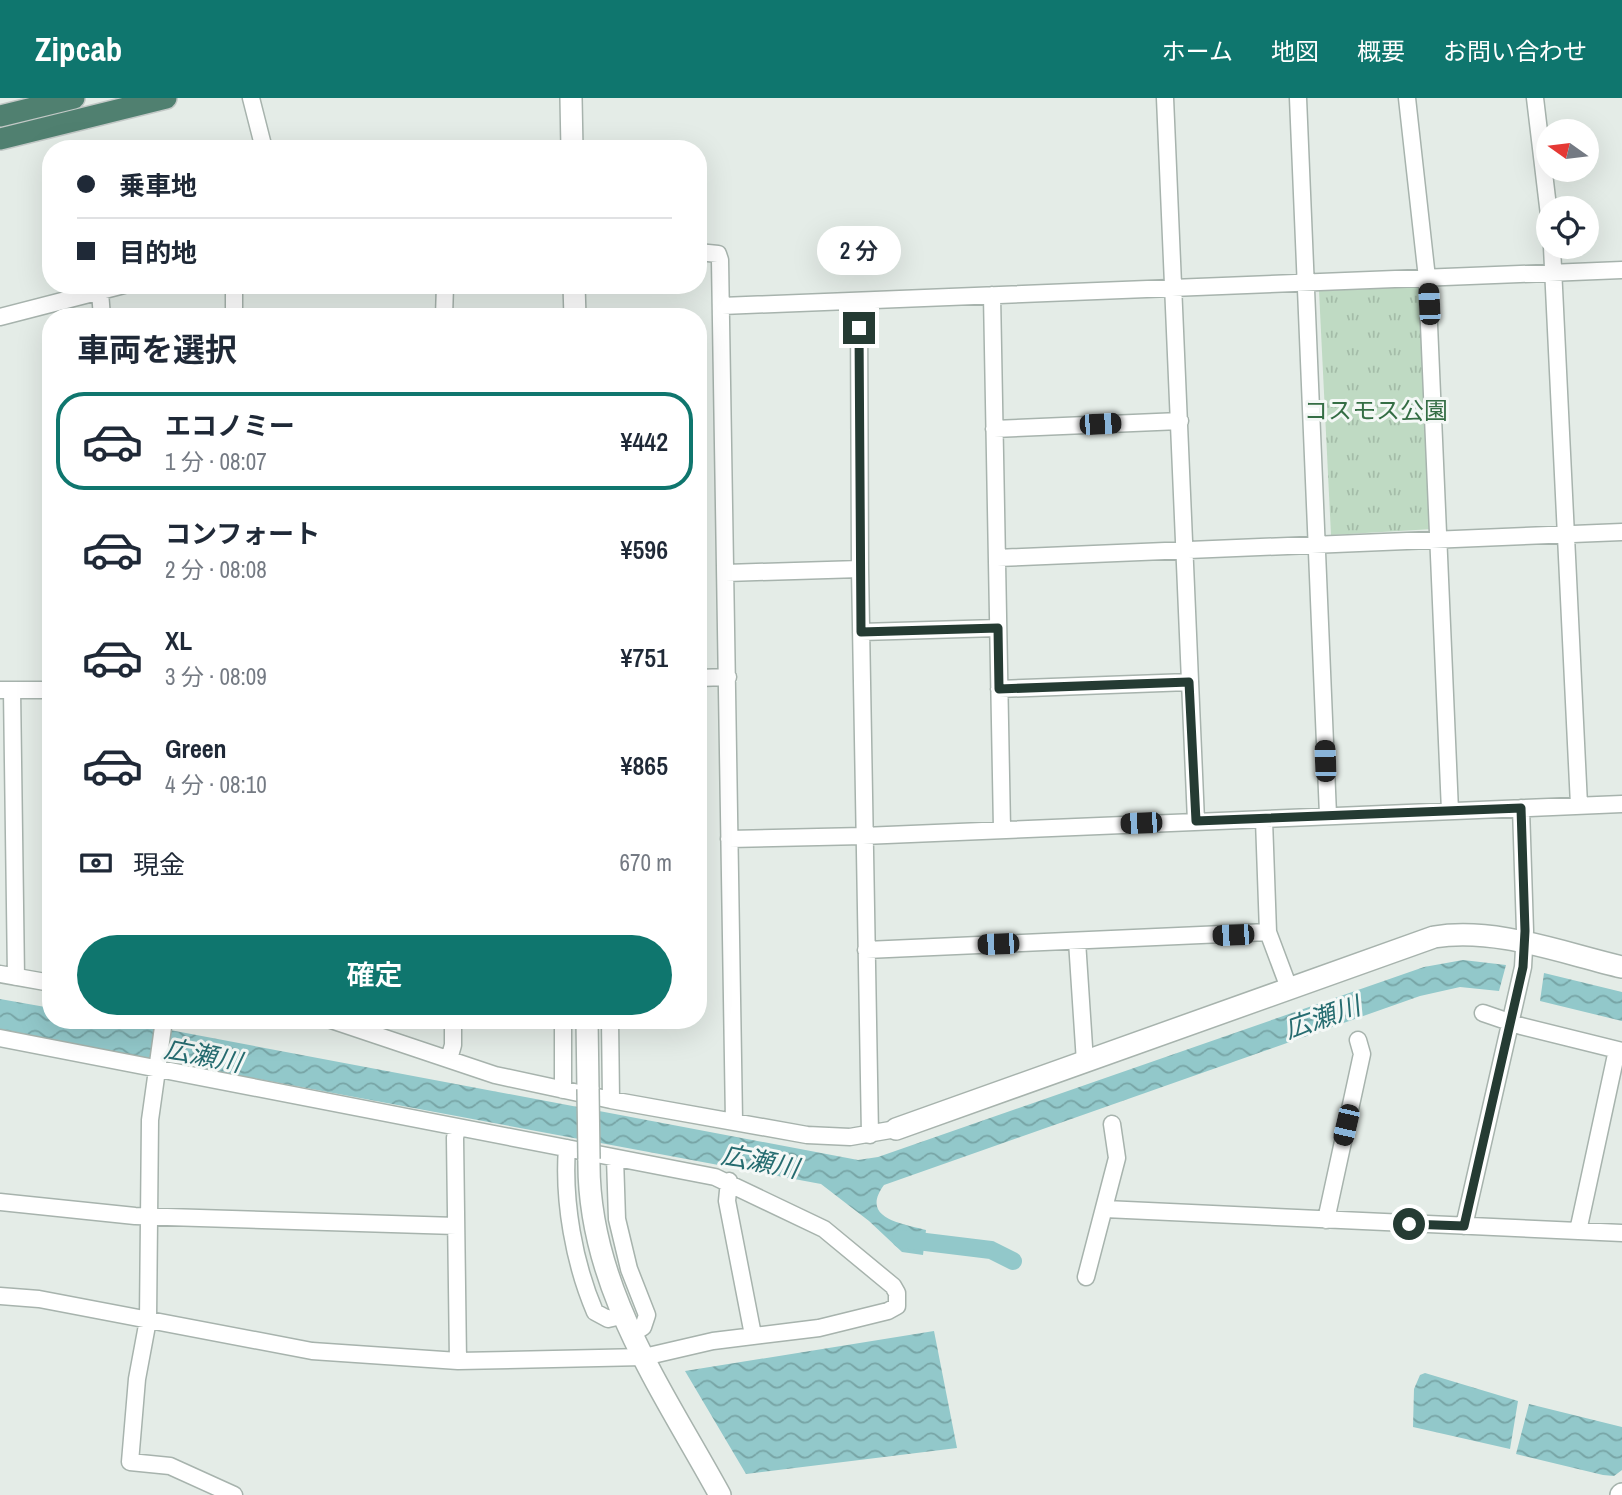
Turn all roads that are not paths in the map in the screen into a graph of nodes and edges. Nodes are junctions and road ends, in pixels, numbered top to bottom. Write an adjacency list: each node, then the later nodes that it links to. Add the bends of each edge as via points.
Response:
1 (74, 98): 9 (highway)
2 (166, 98): 10 (highway)
3 (251, 98): 11 (street)
4 (571, 98): 12 (street)
5 (1165, 98): 20 (street)
6 (1298, 98): 19 (street)
7 (1407, 98): 18 (street)
8 (1535, 98): 13 (street)
9 (0, 116)
10 (0, 139)
11 (262, 140)
12 (572, 140)
13 (1547, 196)
14 (707, 253): 24 (street, via 718,254)
15 (1553, 259): 17 (street)
16 (1622, 270): 17 (street)
17 (1555, 273): 18 (street); 29 (street)
18 (1427, 278): 19 (street); 30 (street)
19 (1306, 283): 20 (street); 31 (street)
20 (1174, 287): 22 (street); 26 (street)
21 (92, 294): 25 (street)
22 (992, 295): 23 (street); 27 (street)
23 (859, 301): 24 (street); 34 (street)
24 (722, 306): 35 (street)
25 (0, 317)
26 (1180, 421): 27 (street); 32 (street)
27 (994, 429): 33 (street)
28 (1622, 532): 29 (street)
29 (1568, 534): 30 (street); 45 (street)
30 (1439, 540): 31 (street); 47 (street)
31 (1317, 544): 32 (street); 48 (street)
32 (1185, 550): 33 (street); 40 (street)
33 (997, 558): 36 (street)
34 (860, 569): 35 (street); 37 (street)
35 (726, 573): 38 (street)
36 (998, 628): 37 (street); 41 (street)
37 (861, 632): 52 (street)
38 (728, 677): 39 (street); 53 (street)
39 (707, 678)
40 (1189, 682): 41 (street); 50 (street)
41 (999, 689): 51 (street)
42 (6, 690): 43 (street); 59 (street)
43 (42, 690)
44 (1622, 804): 45 (street)
45 (1579, 805): 46 (street)
46 (1521, 808): 47 (street); 56 (street)
47 (1450, 811): 48 (street)
48 (1328, 816): 49 (street)
49 (1265, 820): 50 (street); 54 (street)
50 (1196, 821): 51 (street)
51 (1002, 829): 52 (street)
52 (863, 836): 53 (street); 57 (street)
53 (729, 839): 78 (street)
54 (1268, 932): 55 (street); 61 (street)
55 (1077, 941): 57 (street); 74 (street)
56 (1525, 945): 58 (street); 61 (street, via 1469,933 1434,937); 63 (street)
57 (866, 950): 82 (street)
58 (1622, 967)
59 (8, 976): 60 (street)
60 (42, 982)
61 (1289, 988): 74 (street)
62 (1483, 1013): 63 (street)
63 (1509, 1022): 72 (street); 91 (street)
64 (163, 1029): 75 (street)
65 (358, 1029): 73 (street)
66 (453, 1029): 73 (street)
67 (563, 1029): 76 (street)
68 (587, 1029): 97 (street, bridge, via 595,1225)
69 (610, 1029): 77 (street)
70 (0, 1038): 75 (street)
71 (1358, 1040): 89 (street, via 1362,1054)
72 (1620, 1050): 92 (street)
73 (449, 1059): 76 (street, via 495,1076)
74 (1084, 1062): 81 (street)
75 (158, 1065): 80 (street); 88 (street, via 150,1119)
76 (563, 1090): 77 (street)
77 (611, 1100): 78 (street)
78 (734, 1121): 82 (street, via 807,1135)
79 (1112, 1124): 87 (street, via 1117,1158)
80 (457, 1127): 83 (street); 90 (street)
81 (896, 1129): 82 (street)
82 (870, 1135)
83 (568, 1148): 84 (street); 97 (street, via 573,1233 593,1307 599,1315)
84 (615, 1158): 85 (street); 97 (street, via 616,1210 646,1321)
85 (729, 1181): 98 (street, via 727,1201); 98 (street, via 824,1229 897,1293 893,1309 819,1328)
86 (0, 1202): 88 (street)
87 (1105, 1209): 89 (street); 94 (street)
88 (149, 1216): 90 (street); 96 (street)
89 (1326, 1220): 91 (street)
90 (456, 1226): 100 (street)
91 (1464, 1226): 92 (street)
92 (1578, 1231): 93 (street)
93 (1622, 1233)
94 (1086, 1277)
95 (0, 1296): 96 (street)
96 (148, 1320): 100 (street, via 312,1351); 101 (street, via 130,1462 170,1466)
97 (626, 1325): 99 (street)
98 (753, 1335): 99 (street)
99 (644, 1357): 100 (street); 102 (street)
100 (458, 1361)
101 (234, 1495)
102 (720, 1495)

